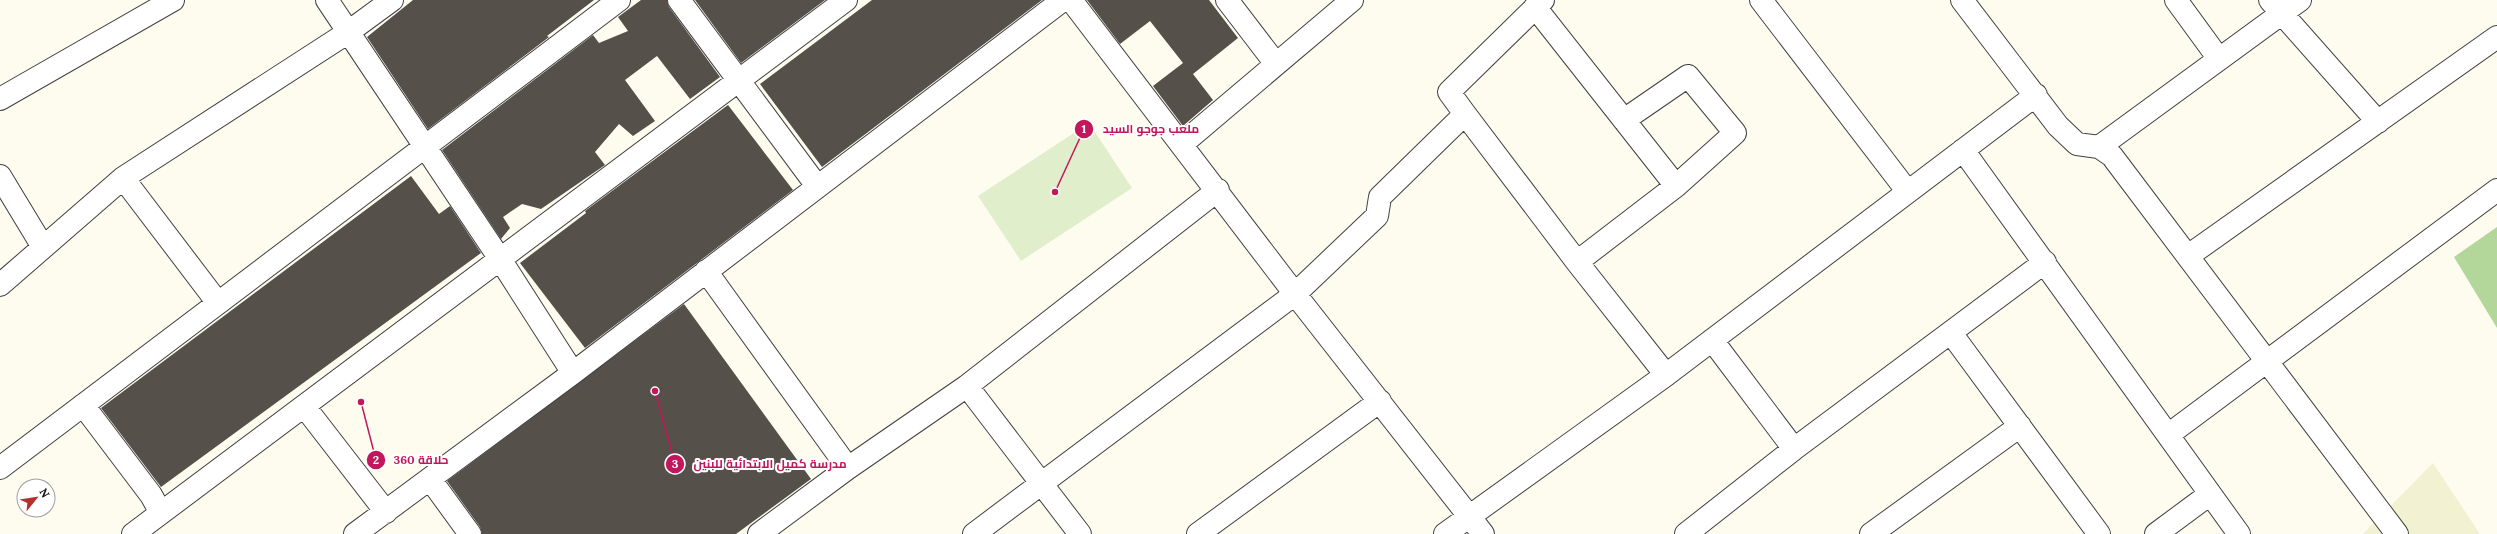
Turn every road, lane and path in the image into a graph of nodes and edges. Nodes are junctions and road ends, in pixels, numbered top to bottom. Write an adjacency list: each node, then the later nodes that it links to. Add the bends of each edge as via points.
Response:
1 (173, 0): 23 (street)
2 (327, 0): 17 (street)
3 (392, 0): 17 (street)
4 (619, 0): 29 (street)
5 (679, 0): 21 (street)
6 (846, 0): 21 (street)
7 (1063, 0): 33 (street)
8 (1071, 0): 27 (street)
9 (1227, 0): 20 (street)
10 (1352, 0): 20 (street)
11 (1761, 0): 37 (street)
12 (1962, 0): 22 (street)
13 (2176, 0): 19 (street)
14 (2300, 0): 16 (street)
15 (1539, 4): 24 (street, via 1449,92); 25 (street)
16 (2275, 7): 19 (street); 26 (street)
17 (347, 33): 29 (street); 32 (street)
18 (2497, 37): 26 (street)
19 (2219, 59): 28 (street)
20 (1276, 64): 27 (street)
21 (740, 80): 33 (street); 40 (street)
22 (2036, 95): 28 (street, via 2058,126 2077,144); 30 (street)
23 (0, 99)
24 (1465, 114): 41 (street); 45 (street, via 1380,197 1377,216)
25 (1624, 120): 34 (street); 34 (street, via 1688,76 1736,132)
26 (2378, 122): 39 (street)
27 (1182, 144): 35 (street)
28 (2099, 147): 39 (street, via 2112,156)
29 (424, 148): 40 (street); 46 (street)
30 (1964, 150): 37 (street); 42 (street)
31 (0, 176): 38 (street)
32 (123, 178): 38 (street); 46 (street)
33 (818, 186): 43 (street)
34 (1676, 186): 41 (street)
35 (1218, 190): 45 (street); 52 (street)
36 (2497, 190): 49 (street)
37 (1908, 192): 48 (street)
38 (43, 247): 44 (street)
39 (2188, 256): 49 (street)
40 (500, 259): 50 (street); 55 (street)
41 (1577, 262): 51 (street)
42 (2045, 262): 47 (street); 57 (street)
43 (706, 271): 50 (street); 60 (street)
44 (0, 285)
45 (1295, 294): 53 (street); 62 (street)
46 (218, 303): 54 (street)
47 (1951, 333): 56 (street); 58 (street)
48 (1712, 340): 51 (street); 58 (street)
49 (2267, 361): 57 (street); 81 (street)
50 (573, 372): 61 (street)
51 (1666, 375): 66 (street)
52 (967, 386): 60 (street); 62 (street)
53 (1380, 401): 66 (street); 73 (street)
54 (83, 405): 59 (street); 65 (street, via 151,495)
55 (304, 406): 64 (street); 65 (street)
56 (2020, 426): 77 (street); 78 (street)
57 (2168, 435): 63 (street)
58 (1794, 450): 76 (street)
59 (0, 468)
60 (848, 468): 70 (street)
61 (430, 479): 64 (street); 69 (street)
62 (1040, 484): 71 (street); 72 (street)
63 (2210, 494): 79 (street); 80 (street)
64 (386, 512): 68 (street)
65 (161, 513): 67 (street)
66 (1470, 516): 74 (street); 75 (street)
67 (133, 534)
68 (355, 534)
69 (470, 534)
70 (759, 534)
71 (974, 534)
72 (1080, 534)
73 (1198, 534)
74 (1445, 534)
75 (1483, 534)
76 (1686, 534)
77 (1871, 534)
78 (2099, 534)
79 (2156, 534)
80 (2239, 534)
81 (2397, 534)

